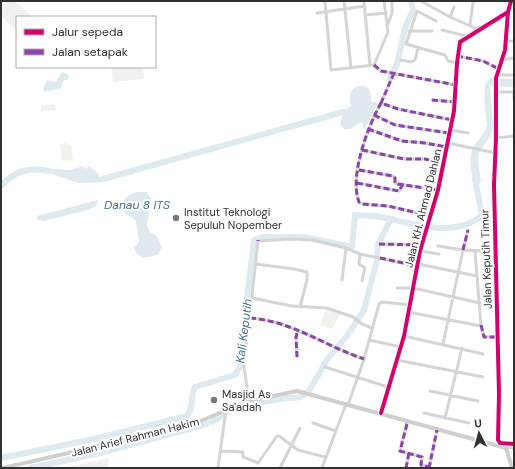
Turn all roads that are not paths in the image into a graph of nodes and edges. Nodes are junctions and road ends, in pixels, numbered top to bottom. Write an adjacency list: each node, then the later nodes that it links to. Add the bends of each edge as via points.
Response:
1 (325, 1): 12 (street)
2 (344, 1): 11 (street)
3 (364, 1): 9 (street)
4 (384, 1): 15 (street)
5 (392, 1): 19 (street, via 392,13)
6 (421, 1): 17 (street)
7 (511, 1): 13 (main road)
8 (473, 3): 20 (street)
9 (365, 6): 11 (street); 16 (street)
10 (454, 7): 17 (street)
11 (345, 8): 12 (street); 36 (street)
12 (326, 11): 14 (street); 36 (street, via 330,68)
13 (508, 12): 22 (main road); 26 (street, Jalan Keputih Timur)
14 (316, 13)
15 (386, 13): 16 (street); 19 (street)
16 (366, 15): 35 (street)
17 (450, 17): 20 (street)
18 (436, 21): 23 (street, via 417,11)
19 (387, 25): 34 (street, via 387,37)
20 (470, 25): 22 (street)
21 (442, 30): 25 (street)
22 (477, 30): 25 (main road)
23 (409, 31): 24 (street); 28 (street, via 406,44)
24 (432, 31)
25 (466, 36): 29 (main road, Jalan KH. Ahmad Dahlan, via 460,42)
26 (507, 41): 27 (street); 32 (street, Jalan Keputih Timur)
27 (514, 41)
28 (418, 48): 31 (street, via 415,60); 33 (street, via 445,55 448,61)
29 (457, 56): 33 (main road, Jalan KH. Ahmad Dahlan); 37 (street, via 483,61)
30 (514, 58): 32 (street)
31 (401, 60)
32 (502, 60): 37 (street, Jalan Keputih Timur)
33 (457, 63): 41 (main road, Jalan KH. Ahmad Dahlan)
34 (374, 65): 35 (street); 38 (street, via 381,71)
35 (370, 66): 36 (street)
36 (350, 68)
37 (499, 69): 40 (street, Jalan Keputih Timur)
38 (393, 72): 41 (street); 47 (street)
39 (514, 75): 40 (street)
40 (497, 77): 42 (street, Jalan Keputih Timur)
41 (456, 85): 46 (main road, Jalan KH. Ahmad Dahlan)
42 (496, 92): 43 (street); 54 (street, Jalan Keputih Timur)
43 (514, 92): 44 (street)
44 (514, 99)
45 (432, 100): 46 (street)
46 (455, 102): 49 (main road, Jalan KH. Ahmad Dahlan)
47 (381, 103): 48 (street); 49 (street)
48 (374, 115): 50 (street); 51 (street, via 395,125)
49 (452, 120): 51 (main road, Jalan KH. Ahmad Dahlan)
50 (368, 129): 55 (street, via 402,141); 56 (street)
51 (449, 132): 52 (street); 55 (main road, Jalan KH. Ahmad Dahlan)
52 (468, 133)
53 (514, 136): 54 (street)
54 (496, 138): 57 (street, Jalan Keputih Timur)
55 (447, 145): 57 (street); 58 (main road, Jalan KH. Ahmad Dahlan)
56 (362, 150): 58 (street); 59 (street)
57 (496, 153): 95 (street, Jalan Keputih Timur, via 494,185)
58 (443, 164): 62 (main road, Jalan KH. Ahmad Dahlan)
59 (359, 170): 60 (street); 61 (street, via 393,176 395,183)
60 (357, 183): 61 (street, via 399,191); 63 (street, via 358,200 362,204 388,206)
61 (403, 184): 62 (street)
62 (438, 190): 63 (main road, Jalan KH. Ahmad Dahlan)
63 (431, 216): 66 (main road, Jalan KH. Ahmad Dahlan)
64 (468, 230): 69 (street)
65 (380, 244): 66 (street)
66 (422, 245): 70 (main road, Jalan KH. Ahmad Dahlan)
67 (438, 246): 69 (street)
68 (346, 248): 73 (street); 75 (street, via 302,239 258,241); 79 (street)
69 (463, 250): 71 (street); 77 (street)
70 (420, 251): 74 (street); 76 (main road, Jalan KH. Ahmad Dahlan)
71 (475, 251): 72 (street); 78 (street)
72 (486, 251)
73 (360, 254): 76 (street); 80 (street, via 359,264 365,268)
74 (439, 254)
75 (256, 264): 84 (street); 87 (street, via 306,272 308,275)
76 (417, 265): 77 (street); 82 (main road, Jalan KH. Ahmad Dahlan)
77 (458, 273): 78 (street); 83 (street)
78 (477, 276): 85 (street)
79 (342, 280)
80 (362, 282)
81 (397, 288): 82 (street)
82 (413, 288): 83 (street); 86 (main road, Jalan KH. Ahmad Dahlan)
83 (453, 297): 85 (street); 90 (street)
84 (252, 298): 87 (street); 89 (street)
85 (480, 303): 91 (street)
86 (410, 305): 88 (main road, Jalan KH. Ahmad Dahlan); 92 (street, via 380,303)
87 (300, 307): 92 (street, via 327,308 356,318 360,323)
88 (408, 312): 90 (street); 94 (main road, Jalan KH. Ahmad Dahlan)
89 (250, 318): 93 (street); 111 (street, via 244,372)
90 (449, 320): 91 (street); 97 (street)
91 (480, 326): 95 (street, via 484,337)
92 (372, 328): 96 (street)
93 (298, 330): 101 (street); 102 (street)
94 (404, 336): 97 (street); 98 (main road, Jalan KH. Ahmad Dahlan)
95 (498, 337): 126 (street, Jalan Keputih Timur, via 498,440)
96 (369, 340): 98 (street); 102 (street)
97 (443, 344): 99 (street)
98 (401, 347): 103 (main road, Jalan KH. Ahmad Dahlan)
99 (462, 348): 100 (street); 105 (street)
100 (483, 354)
101 (297, 357)
102 (364, 359): 106 (street)
103 (397, 360): 105 (street); 108 (main road, Jalan KH. Ahmad Dahlan)
104 (325, 367): 106 (street)
105 (457, 372): 107 (street); 110 (street)
106 (357, 376): 108 (street); 113 (street)
107 (483, 377)
108 (388, 387): 115 (main road, Jalan KH. Ahmad Dahlan)
109 (430, 391): 110 (street)
110 (451, 395): 112 (street); 117 (street)
111 (249, 401): 113 (main road, Jalan Arief Rahman Hakim, via 301,392); 114 (main road, Jalan Arief Rahman Hakim)
112 (478, 401)
113 (347, 404): 115 (main road, Jalan Arief Rahman Hakim); 123 (street)
114 (226, 410): 128 (street); 131 (main road, Jalan Arief Rahman Hakim, via 191,425)
115 (380, 413): 118 (main road, Jalan Arief Rahman Hakim)
116 (424, 413): 117 (street)
117 (445, 418): 120 (street)
118 (408, 422): 122 (main road, Jalan Arief Rahman Hakim); 129 (street, via 400,451)
119 (313, 423): 123 (street)
120 (469, 423)
121 (300, 428): 125 (street)
122 (437, 430): 126 (main road, Jalan Arief Rahman Hakim); 136 (street)
123 (336, 431): 130 (street)
124 (514, 444): 126 (street)
125 (291, 445): 128 (street, via 286,439 278,436 258,463 244,458 243,452); 130 (street, via 299,451); 133 (street)
126 (505, 446): 127 (street); 137 (main road)
127 (514, 448)
128 (221, 451): 132 (street)
129 (409, 453): 135 (street); 136 (street, via 422,457 421,465)
130 (325, 458): 134 (street)
131 (3, 468)
132 (218, 468)
133 (280, 468)
134 (322, 468)
135 (406, 468)
136 (429, 468)
137 (512, 468)

